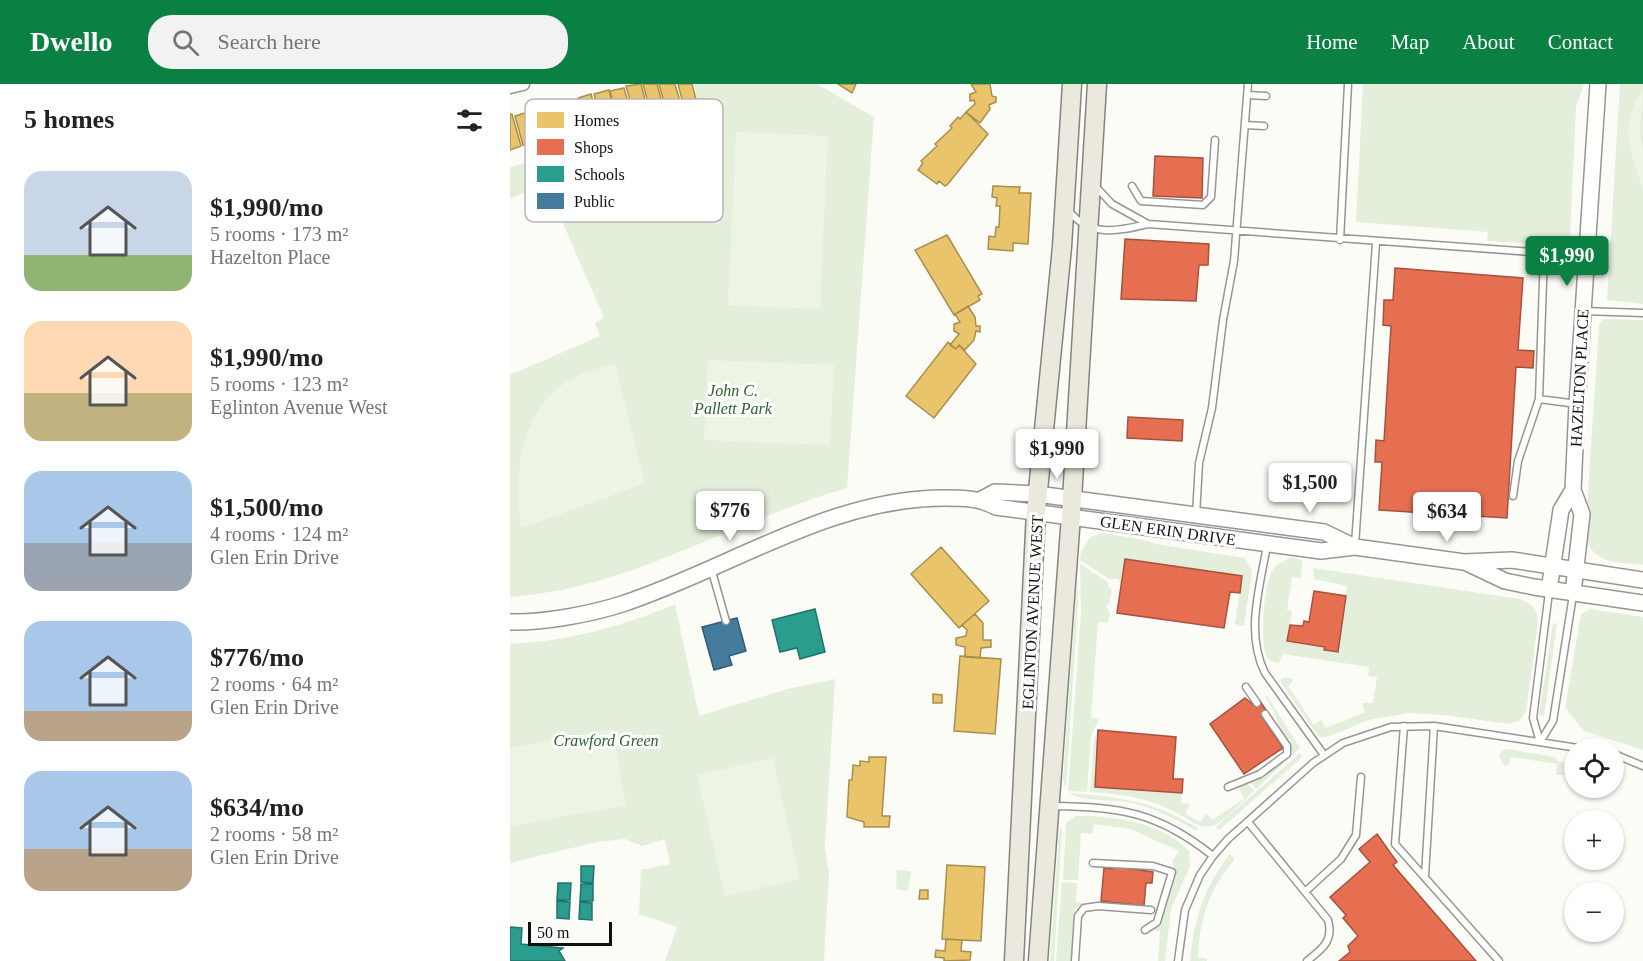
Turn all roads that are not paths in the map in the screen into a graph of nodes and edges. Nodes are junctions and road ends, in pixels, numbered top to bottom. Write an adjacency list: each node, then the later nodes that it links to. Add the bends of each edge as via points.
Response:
1 (523, 84): 7 (street)
2 (1072, 84): 15 (main road, EGLINTON AVENUE WEST)
3 (1097, 84): 13 (main road, EGLINTON AVENUE WEST)
4 (1248, 84): 8 (lane)
5 (1348, 84): 19 (lane)
6 (1596, 85): 22 (street, HAZELTON PLACE)
7 (510, 87)
8 (1247, 95): 9 (lane); 10 (lane)
9 (1266, 96)
10 (1245, 125): 11 (lane); 18 (lane)
11 (1264, 126)
12 (1215, 140): 14 (lane, via 1208,203 1141,201)
13 (1090, 182): 16 (lane, via 1112,204); 17 (main road, EGLINTON AVENUE WEST)
14 (1132, 186)
15 (1064, 205): 17 (lane); 29 (main road, EGLINTON AVENUE WEST)
16 (1148, 225): 17 (lane, via 1105,231); 18 (lane)
17 (1088, 227): 30 (main road, EGLINTON AVENUE WEST)
18 (1237, 231): 19 (lane); 31 (lane, via 1214,399 1199,463)
19 (1340, 240): 20 (lane)
20 (1376, 243): 21 (lane); 33 (lane)
21 (1544, 252): 22 (lane); 25 (lane)
22 (1586, 256): 23 (street, HAZELTON PLACE)
23 (1582, 311): 24 (lane); 26 (street, HAZELTON PLACE)
24 (1643, 313)
25 (1539, 399): 26 (lane); 28 (lane, via 1518,461)
26 (1577, 404): 27 (street, HAZELTON PLACE)
27 (1573, 490): 35 (street, HAZELTON PLACE, via 1561,510); 37 (street, HAZELTON PLACE, via 1582,514)
28 (1513, 496)
29 (1037, 502): 30 (street, GLEN ERIN DRIVE); 36 (street, GLEN ERIN DRIVE, via 996,507 982,500 910,498 854,510); 64 (main road, EGLINTON AVENUE WEST)
30 (1071, 507): 31 (street, GLEN ERIN DRIVE); 32 (street, GLEN ERIN DRIVE); 56 (main road, EGLINTON AVENUE WEST)
31 (1196, 515): 33 (street, GLEN ERIN DRIVE, via 1324,532)
32 (1267, 544): 33 (street, GLEN ERIN DRIVE, via 1321,551); 51 (lane, via 1254,624 1258,659)
33 (1355, 547): 34 (street, GLEN ERIN DRIVE)
34 (1464, 562): 35 (street, GLEN ERIN DRIVE, via 1512,560); 39 (street, GLEN ERIN DRIVE, via 1505,580)
35 (1552, 567): 37 (street, GLEN ERIN DRIVE); 39 (street, HAZELTON PLACE)
36 (711, 568): 42 (lane); 43 (street, GLEN ERIN DRIVE, via 621,604)
37 (1576, 570): 38 (street, GLEN ERIN DRIVE); 40 (street, HAZELTON PLACE)
38 (1643, 580)
39 (1549, 590): 40 (street, GLEN ERIN DRIVE); 49 (lane, via 1533,718)
40 (1573, 593): 41 (street, GLEN ERIN DRIVE); 49 (lane, via 1553,721)
41 (1643, 603)
42 (726, 621)
43 (510, 622)
44 (1246, 687): 45 (lane)
45 (1257, 703)
46 (1265, 714): 55 (lane, via 1287,746 1287,754 1260,774)
47 (1404, 726): 48 (lane); 51 (lane, via 1358,737); 60 (lane, via 1395,844)
48 (1434, 726): 49 (lane); 60 (lane)
49 (1540, 742): 50 (lane)
50 (1564, 746)
51 (1324, 755): 57 (lane)
52 (1624, 758): 53 (lane)
53 (1643, 766)
54 (1361, 777): 61 (lane, via 1356,835 1341,859)
55 (1228, 787)
56 (1049, 806): 58 (lane, via 1115,809 1147,816 1178,830); 65 (main road, EGLINTON AVENUE WEST)
57 (1248, 822): 58 (lane); 61 (lane)
58 (1213, 856): 67 (lane, via 1185,910)
59 (1093, 863): 63 (lane, via 1153,866 1172,872 1157,922)
60 (1425, 876): 69 (lane)
61 (1306, 891): 68 (lane, via 1328,920 1331,933 1326,945)
62 (1151, 910): 66 (lane, via 1084,908 1078,916)
63 (1145, 930)
64 (1014, 961)
65 (1038, 961)
66 (1075, 961)
67 (1178, 961)
68 (1307, 961)
69 (1499, 961)

